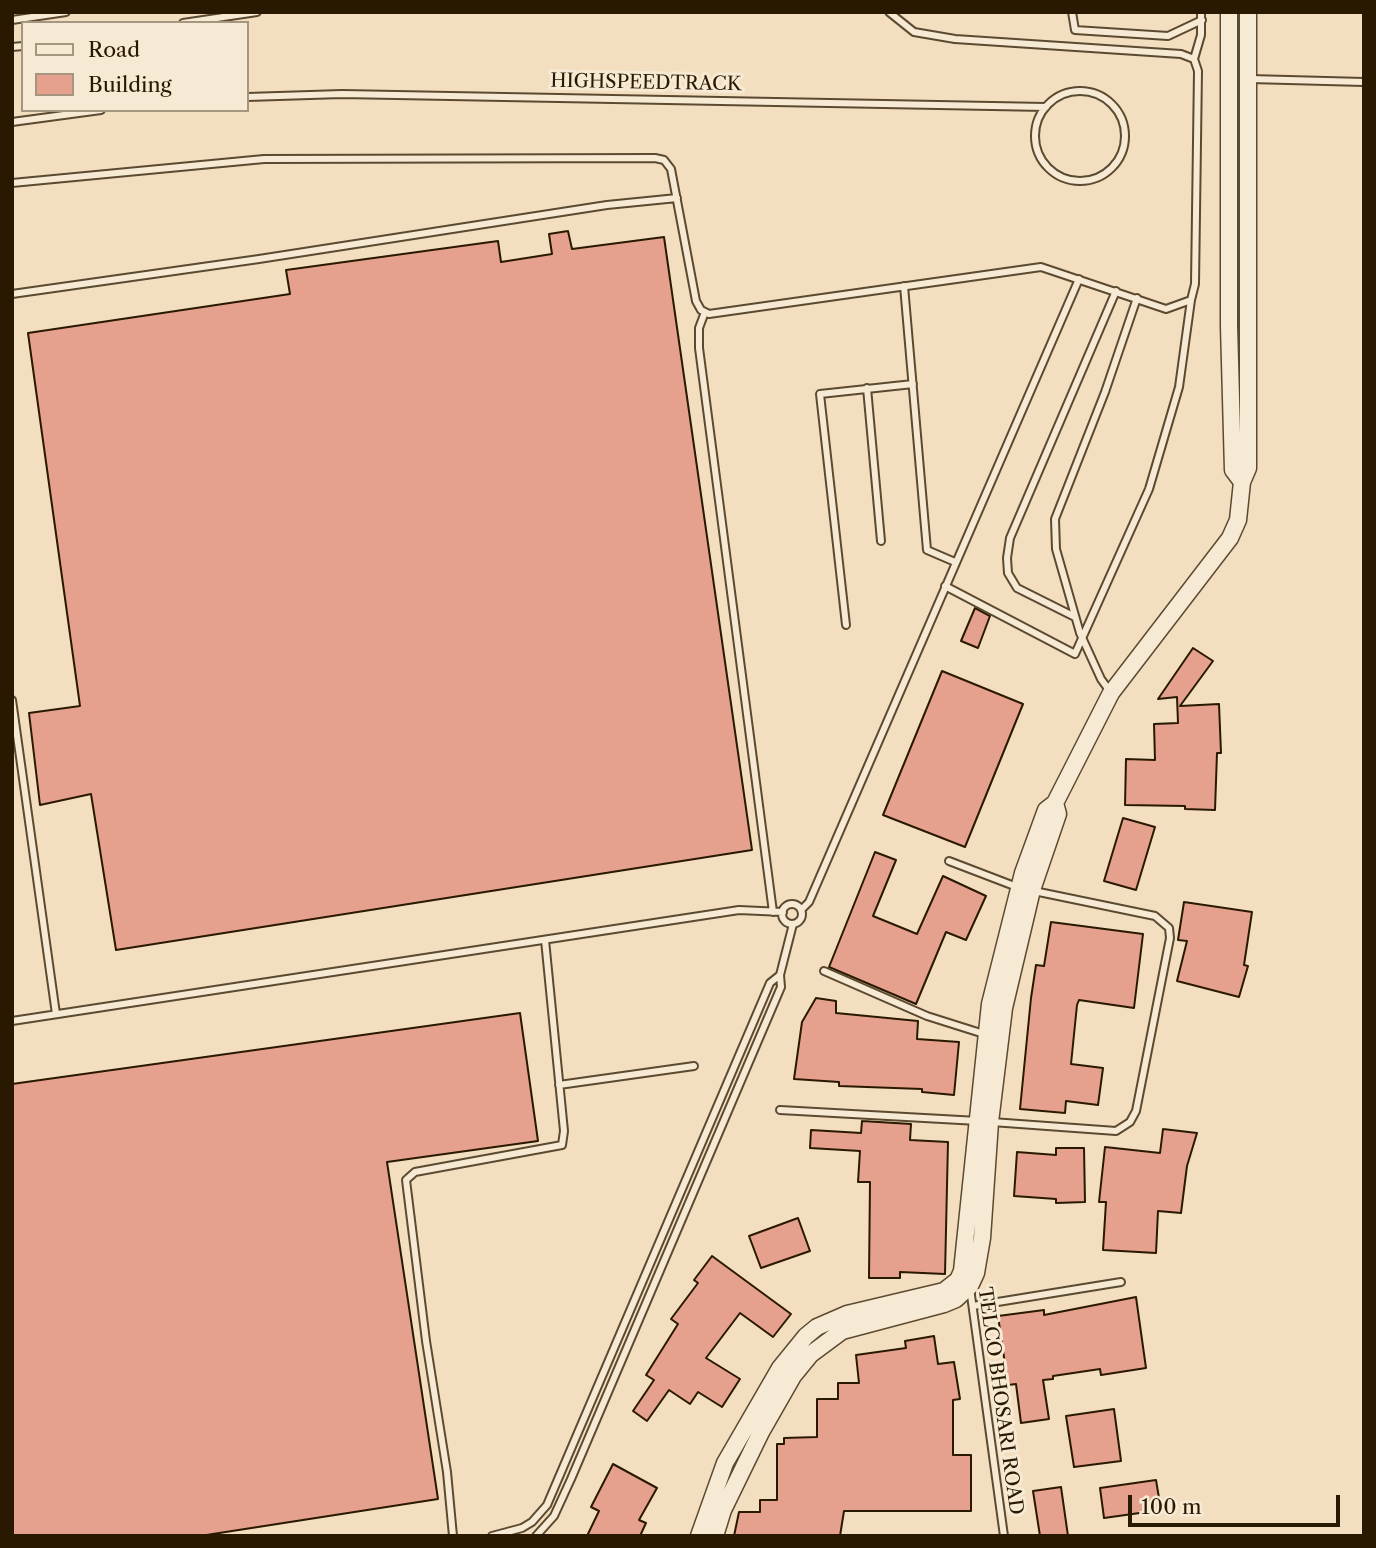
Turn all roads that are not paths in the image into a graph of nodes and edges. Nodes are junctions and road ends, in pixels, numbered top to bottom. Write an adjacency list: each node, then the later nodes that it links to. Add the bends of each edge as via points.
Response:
1 (66, 12): 7 (lane)
2 (257, 12): 10 (lane)
3 (889, 12): 11 (lane, via 914,32 955,40 1181,54)
4 (1072, 12): 8 (lane, via 1075,30 1168,36)
5 (1229, 12): 16 (street)
6 (1248, 12): 12 (street)
7 (21, 15): 9 (lane)
8 (1201, 16): 11 (lane, via 1200,46)
9 (12, 20)
10 (196, 21)
11 (1194, 59): 27 (lane, via 1198,71 1195,284)
12 (1248, 79): 13 (lane); 15 (street)
13 (1364, 82)
14 (248, 97): 17 (lane, HIGHSPEEDTRACK, via 342,94)
15 (1248, 101): 16 (street); 31 (street, via 1248,468)
16 (1229, 102): 31 (street, via 1233,470)
17 (1046, 107): 17 (lane, via 1057,98 1084,92 1109,103 1124,126 1120,157 1111,169 1082,181 1053,173 1042,162 1034,132)
18 (86, 112): 19 (lane)
19 (12, 122)
20 (12, 183): 21 (lane, via 264,159 656,158 671,169)
21 (677, 198): 25 (lane); 28 (lane, via 696,301)
22 (1079, 279): 23 (lane, via 1041,267); 24 (lane); 33 (lane)
23 (904, 286): 28 (lane); 29 (lane)
24 (1116, 291): 26 (lane); 35 (lane, via 1010,538 1007,558 1008,573 1017,588)
25 (12, 294)
26 (1137, 298): 27 (lane, via 1166,309); 35 (lane, via 1055,519 1056,549)
27 (1191, 300): 37 (lane, via 1179,387 1149,489)
28 (705, 312): 43 (lane, via 699,348)
29 (913, 384): 30 (lane); 33 (lane, via 927,550)
30 (867, 388): 32 (lane); 36 (lane, via 820,394)
31 (1242, 482): 38 (street, via 1238,520 1230,538)
32 (881, 541)
33 (955, 562): 34 (lane)
34 (945, 586): 37 (lane, via 1075,654); 42 (lane, via 809,902)
35 (1075, 617): 37 (lane)
36 (846, 625)
37 (1083, 639): 38 (lane)
38 (1111, 693): 41 (street, via 1055,803 1046,810)
39 (12, 700): 49 (lane)
40 (949, 861): 41 (lane)
41 (1025, 889): 51 (street, via 990,1004); 55 (lane, via 1155,916 1169,928 1170,937 1136,1111 1130,1122 1116,1131)
42 (801, 910): 44 (lane, via 790,905); 45 (lane, via 801,919)
43 (773, 912): 44 (lane); 46 (lane, via 739,910)
44 (783, 912): 45 (lane, via 784,920)
45 (793, 925): 48 (lane)
46 (545, 940): 49 (lane); 53 (lane)
47 (824, 971): 51 (lane, via 927,1016)
48 (780, 975): 61 (lane, via 770,983 547,1505 522,1528); 62 (lane, via 781,987 595,1425 554,1516)
49 (57, 1014): 50 (lane)
50 (12, 1021)
51 (993, 1035): 55 (street)
52 (694, 1066): 53 (lane)
53 (559, 1084): 60 (lane, via 562,1145 415,1172 406,1180)
54 (780, 1110): 55 (lane)
55 (984, 1121): 56 (street); 58 (street, via 982,1238)
56 (962, 1271): 58 (lane, TELCO BHOSARI ROAD); 63 (street, via 944,1291 847,1314 806,1336 780,1368 725,1463)
57 (1121, 1282): 59 (lane)
58 (970, 1286): 59 (lane, TELCO BHOSARI ROAD); 64 (street, via 944,1304 842,1331 811,1354 761,1432)
59 (973, 1306): 65 (lane, TELCO BHOSARI ROAD)
60 (453, 1536)
61 (492, 1536)
62 (536, 1536)
63 (699, 1536)
64 (715, 1536)
65 (1004, 1536)

